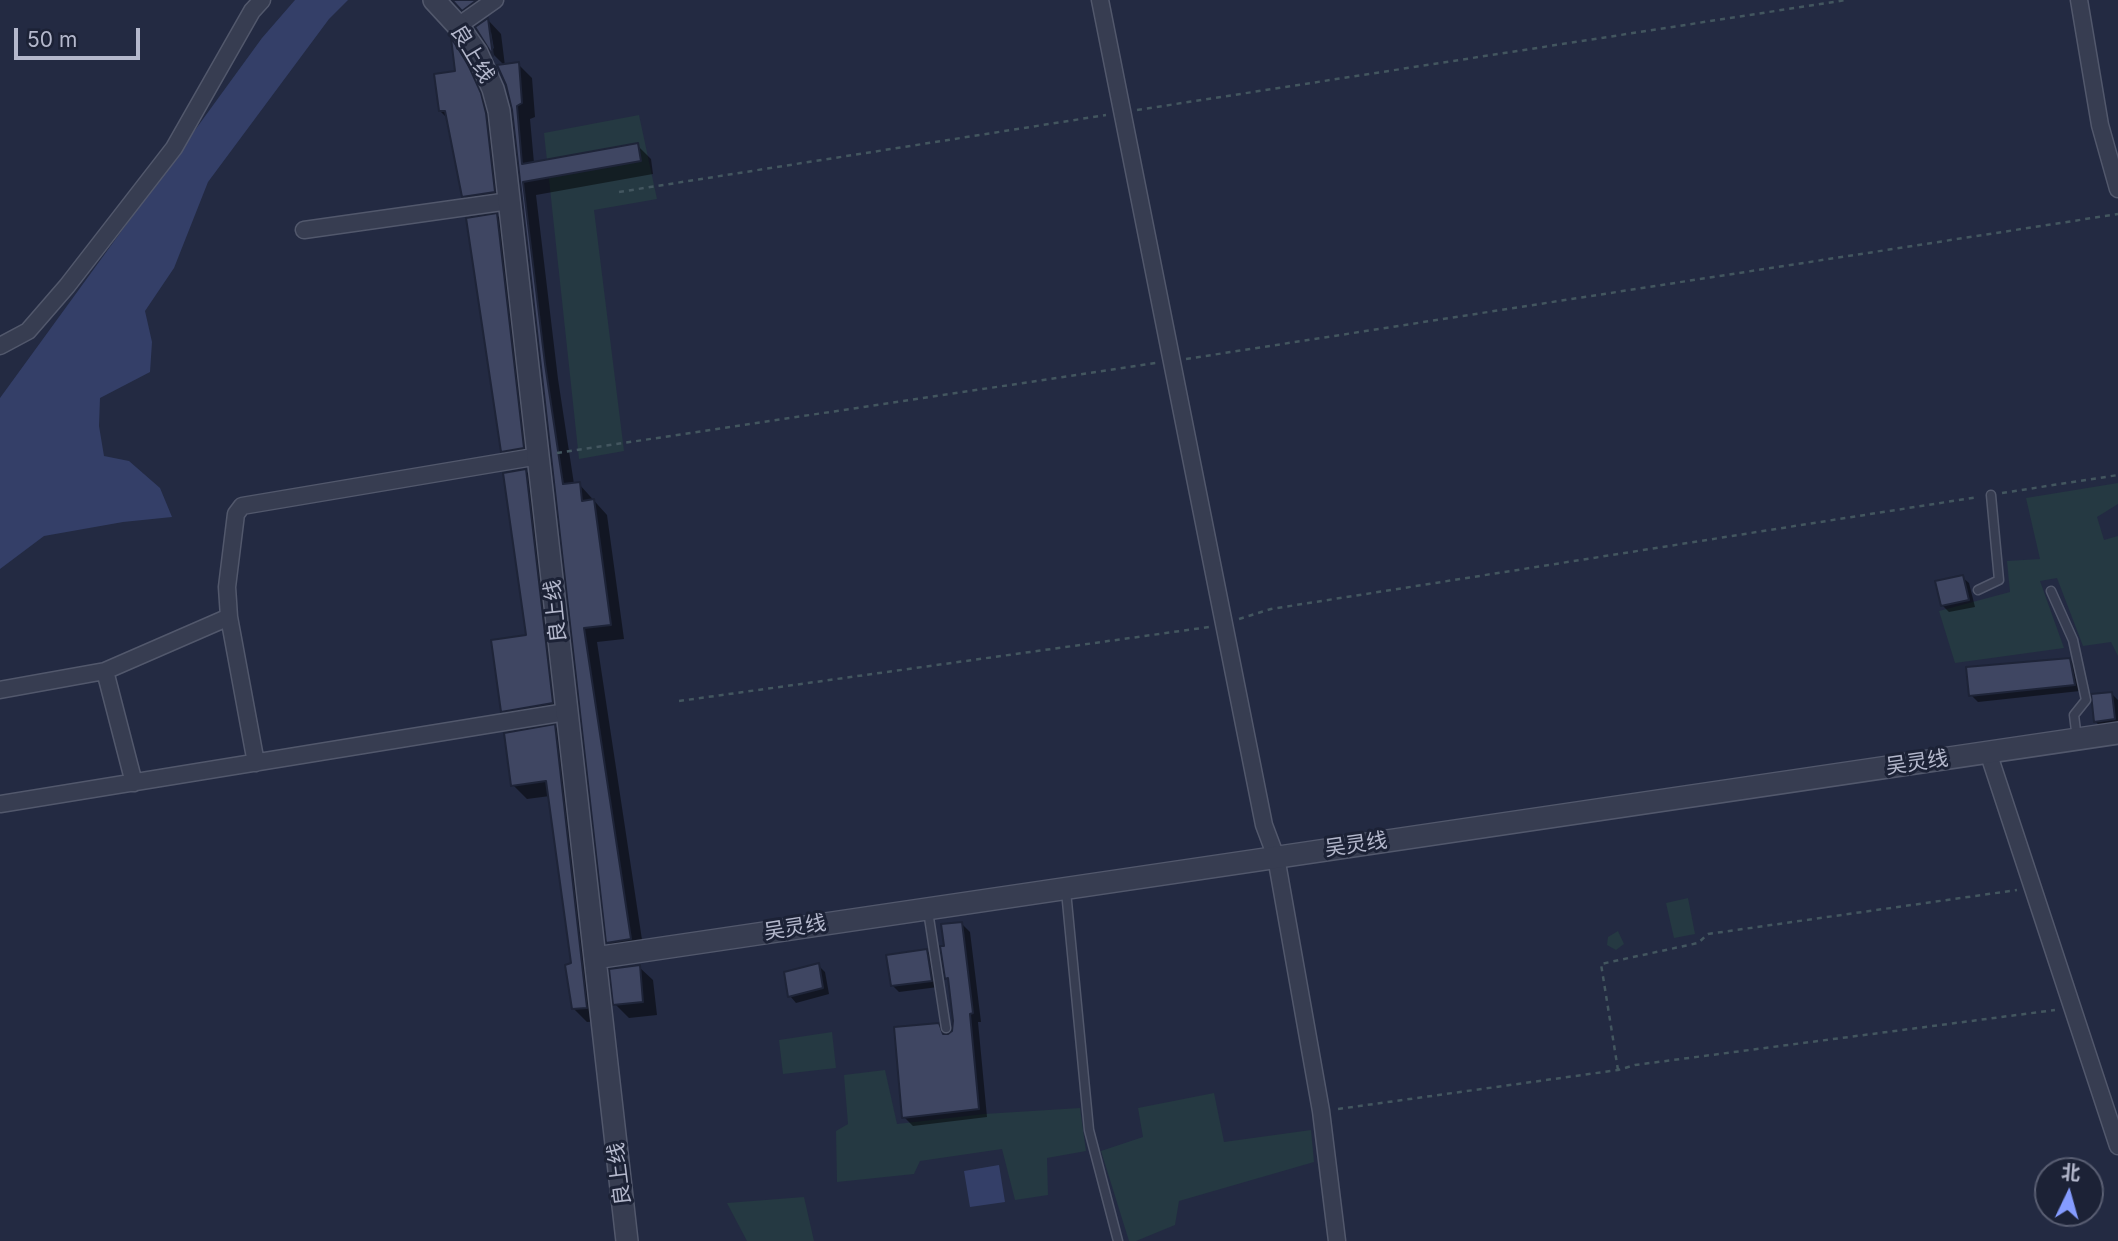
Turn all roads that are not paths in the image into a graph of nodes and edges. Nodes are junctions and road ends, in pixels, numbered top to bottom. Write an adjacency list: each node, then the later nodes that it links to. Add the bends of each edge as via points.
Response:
1 (262, 0): 10 (street, via 174,148 44,313 28,331)
2 (434, 0): 6 (street, 良上线)
3 (495, 0): 6 (street)
4 (1100, 0): 25 (street, via 1264,825)
5 (2079, 0): 7 (street, via 2100,125)
6 (458, 26): 8 (street, 良上线, via 493,89)
7 (2118, 188)
8 (509, 201): 9 (street); 11 (street, 良上线)
9 (304, 230)
10 (0, 346)
11 (539, 456): 15 (street, via 242,506 236,514 228,575); 18 (street, 良上线)
12 (1991, 495): 13 (lane, via 1999,580)
13 (1978, 590)
14 (2051, 591): 20 (lane, via 2073,640 2086,701 2074,715)
15 (229, 617): 16 (street); 22 (street)
16 (105, 671): 17 (street); 23 (street)
17 (0, 690)
18 (566, 712): 22 (street); 28 (street, 良上线)
19 (2118, 733): 20 (street, 吴灵线)
20 (2077, 739): 21 (street, 吴灵线)
21 (1988, 752): 25 (street, 吴灵线); 30 (street)
22 (256, 763): 23 (street)
23 (134, 783): 24 (street)
24 (0, 804)
25 (1276, 857): 26 (street, 吴灵线); 33 (street, via 1321,1111)
26 (1065, 888): 27 (street, 吴灵线); 32 (lane, via 1085,1104)
27 (928, 908): 28 (street, 吴灵线); 29 (lane)
28 (595, 958): 31 (street, 良上线)
29 (946, 1028)
30 (2118, 1146)
31 (627, 1241)
32 (1118, 1241)
33 (1337, 1241)

